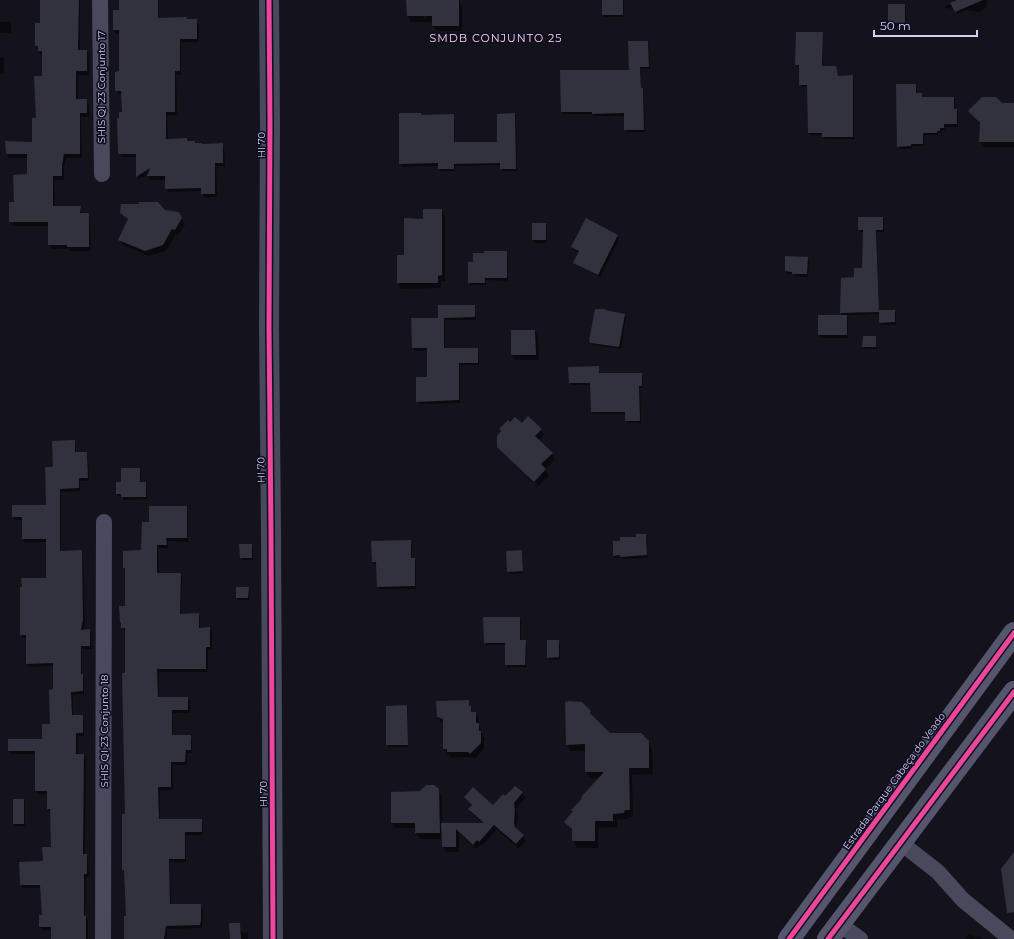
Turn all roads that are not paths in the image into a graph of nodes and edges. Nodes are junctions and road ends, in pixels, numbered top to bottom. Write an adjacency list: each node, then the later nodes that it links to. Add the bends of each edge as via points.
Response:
1 (100, 0): 3 (street, SHIS QI 23 Conjunto 17)
2 (269, 0): 10 (street, HI 70)
3 (102, 174)
4 (104, 522): 9 (street, SHIS QI 23 Conjunto 18)
5 (1014, 633): 11 (main road, Estrada Parque Cabeça do Veado)
6 (1014, 692): 7 (main road)
7 (901, 843): 8 (main road); 13 (street, via 938,872 964,900)
8 (833, 931): 12 (street)
9 (103, 939)
10 (273, 939)
11 (789, 939)
12 (860, 939)
13 (1011, 939)

